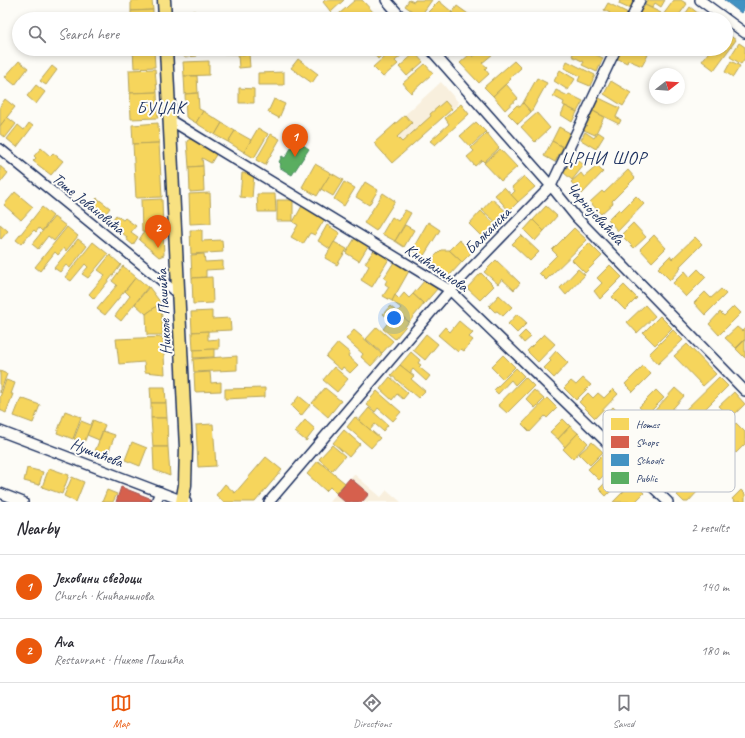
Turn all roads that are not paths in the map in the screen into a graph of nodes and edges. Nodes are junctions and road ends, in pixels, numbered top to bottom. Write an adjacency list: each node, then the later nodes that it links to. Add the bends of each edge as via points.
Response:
1 (164, 0): 5 (main road)
2 (386, 0): 6 (street)
3 (640, 0): 7 (street)
4 (700, 0): 8 (street)
5 (165, 12)
6 (397, 12)
7 (634, 12)
8 (716, 12)
9 (733, 24): 10 (street)
10 (745, 33)
11 (166, 56): 14 (main road, Николе Пашића)
12 (436, 56): 16 (street, Чарнојевићева)
13 (613, 56): 16 (street, Балканска)
14 (170, 120): 17 (street, Книћанинова); 18 (main road, Николе Пашића)
15 (0, 149): 18 (street, Тоше Јовановића)
16 (551, 186): 17 (street, Балканска); 19 (street, Чарнојевићева, via 576,217)
17 (450, 290): 21 (street, Книћанинова); 28 (street, Балканска)
18 (178, 294): 27 (main road, Николе Пашића, via 186,461)
19 (745, 391)
20 (0, 431): 22 (street, Нушићева)
21 (603, 439)
22 (160, 492): 26 (street); 27 (street, Нушићева)
23 (658, 492): 29 (street, Книћанинова)
24 (0, 493): 25 (street)
25 (23, 502)
26 (156, 502)
27 (183, 502)
28 (268, 502)
29 (668, 502)

